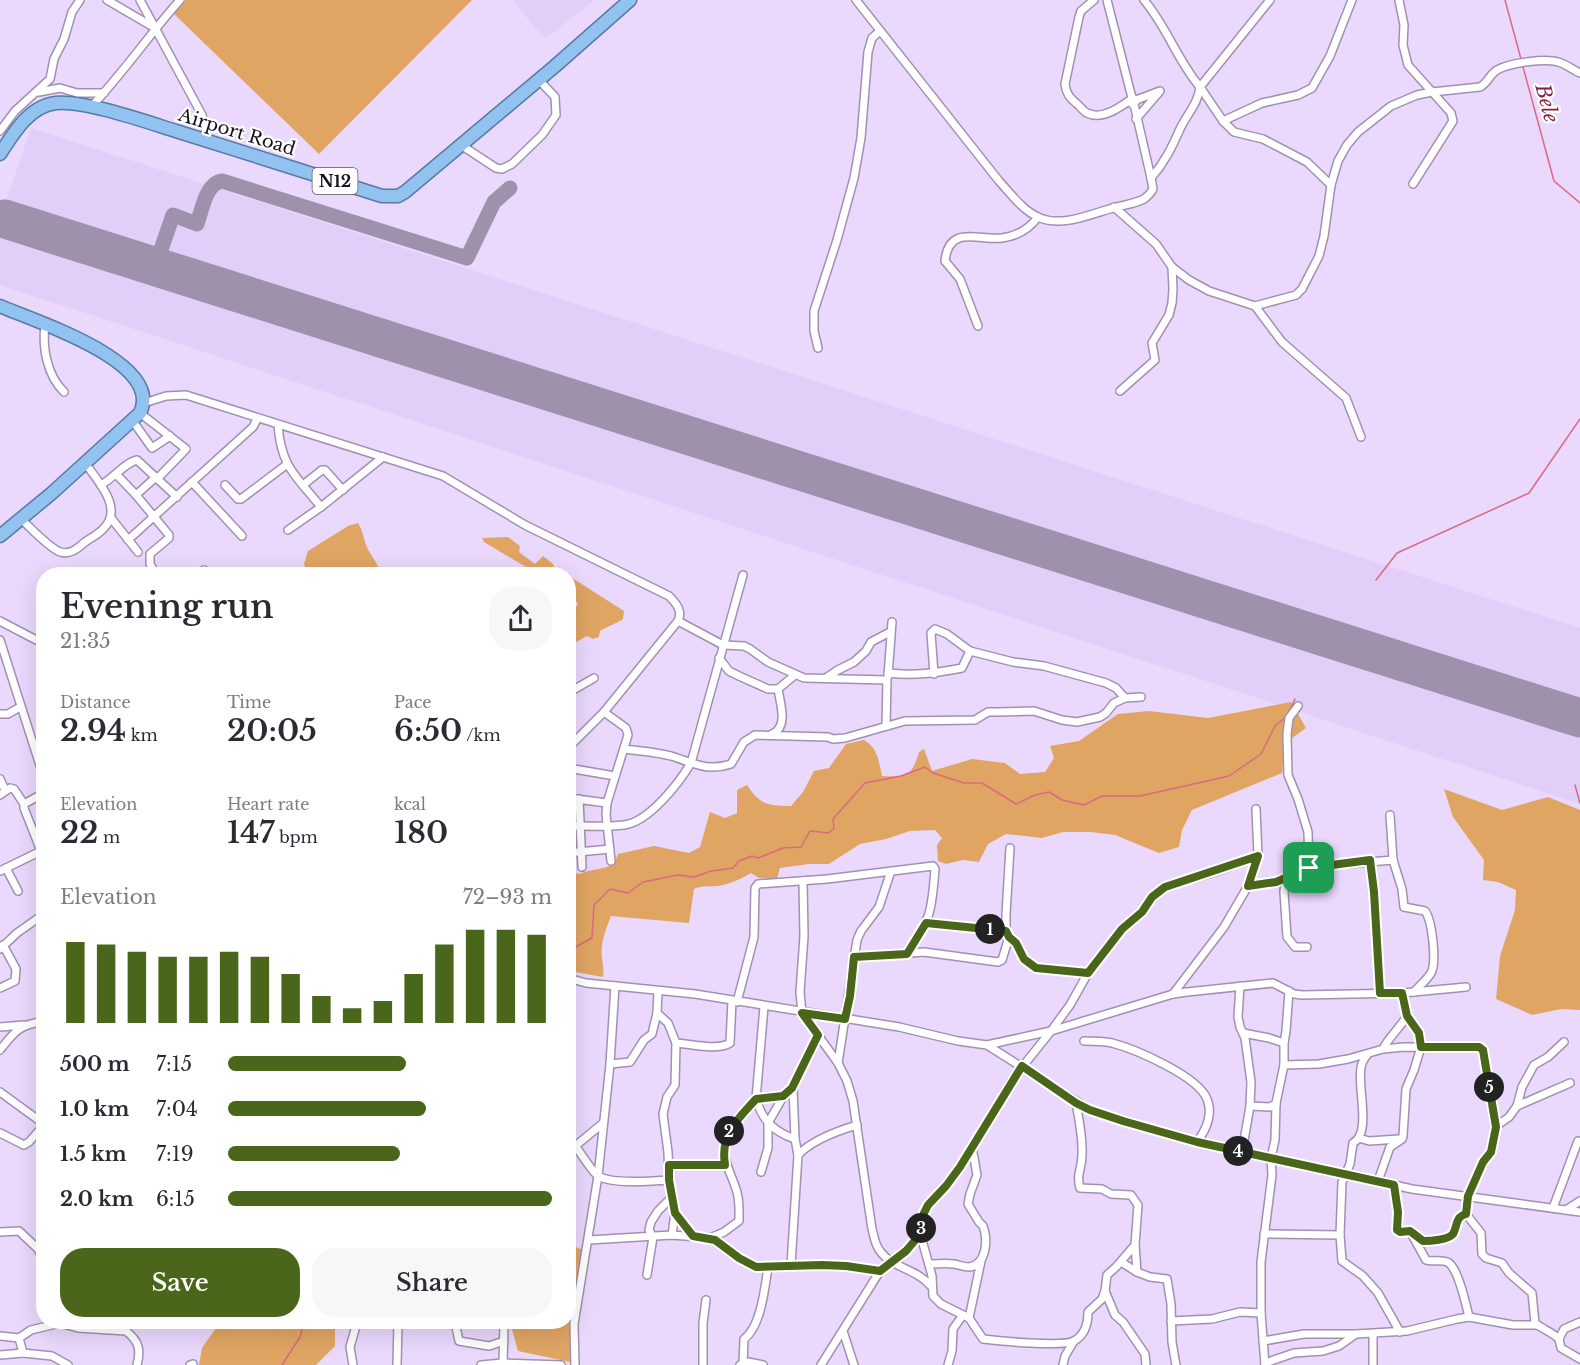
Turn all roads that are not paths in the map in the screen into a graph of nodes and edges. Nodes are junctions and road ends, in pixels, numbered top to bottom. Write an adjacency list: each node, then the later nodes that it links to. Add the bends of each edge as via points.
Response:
1 (80, 0): 18 (street, via 54,59 50,80)
2 (107, 0): 13 (street)
3 (140, 0): 13 (street)
4 (180, 0): 13 (street)
5 (630, 0): 16 (highway, Airport Road / N12)
6 (856, 0): 14 (street)
7 (1094, 0): 21 (street, via 1079,17 1066,91 1094,115)
8 (1107, 0): 21 (street)
9 (1144, 0): 17 (street)
10 (1270, 0): 17 (street)
11 (1352, 0): 24 (street, via 1330,56 1312,88 1262,103)
12 (1399, 0): 19 (street, via 1405,59)
13 (155, 28): 20 (street); 26 (street, via 202,115)
14 (880, 31): 33 (street, via 1015,200); 39 (street, via 872,38 868,52 854,178 814,311)
15 (1580, 73): 19 (street, via 1560,62 1540,60 1501,68 1480,87)
16 (539, 80): 27 (highway, Airport Road / N12); 27 (street, via 555,97 556,115 512,164 496,168)
17 (1200, 87): 24 (street); 29 (street, via 1199,99 1173,148)
18 (38, 92): 20 (street, via 60,88 77,93); 25 (street, via 15,111)
19 (1432, 92): 30 (street, via 1451,113 1453,121); 31 (street, via 1391,106 1358,132 1338,161)
20 (104, 93): 22 (street)
21 (1133, 101): 23 (street); 23 (street, via 1160,91)
22 (91, 107): 26 (highway, Airport Road / N12); 28 (highway, Airport Road / N12, via 56,103 42,107 29,116)
23 (1136, 119): 29 (street)
24 (1223, 121): 31 (street, via 1234,132 1263,139 1307,162)
25 (0, 131)
26 (208, 141): 27 (highway, Airport Road / N12, via 389,197 405,192)
27 (461, 145)
28 (0, 154)
29 (1151, 178): 32 (street, via 1153,189 1149,195)
30 (1413, 183)
31 (1331, 185): 36 (street, via 1319,255 1302,289 1296,295)
32 (1114, 207): 33 (street, via 1073,219); 34 (street, via 1156,244)
33 (1038, 217): 38 (street, via 1023,232 1002,238 960,237 947,252 945,261 960,279)
34 (1172, 267): 36 (street, via 1209,291); 40 (street, via 1172,303 1152,343 1155,360)
35 (0, 306): 37 (highway)
36 (1255, 306): 46 (street, via 1282,342 1346,399)
37 (45, 325): 41 (street, via 43,340 48,367); 42 (highway, via 92,345 138,381 143,391)
38 (978, 326)
39 (818, 348)
40 (1120, 391)
41 (64, 392)
42 (139, 412): 43 (street, via 166,396 186,395); 45 (street); 45 (street, via 152,448); 48 (highway)
43 (257, 419): 44 (street); 52 (street, via 254,427)
44 (278, 425): 47 (street); 49 (street)
45 (170, 436): 51 (street, via 186,451)
46 (1360, 437)
47 (383, 457): 56 (street); 71 (street, via 453,481 525,525 669,596 680,610)
48 (85, 463): 54 (street); 62 (highway)
49 (286, 465): 53 (street); 55 (street, via 240,499)
50 (117, 475): 51 (street, via 137,460); 54 (street); 57 (street)
51 (156, 478): 57 (street); 58 (street)
52 (192, 482): 58 (street); 65 (street)
53 (303, 484): 56 (street, via 325,470); 59 (street)
54 (101, 485): 61 (street, via 112,505)
55 (225, 485)
56 (343, 490): 59 (street)
57 (136, 495): 60 (street)
58 (177, 497): 60 (street)
59 (321, 507): 63 (street)
60 (153, 517): 66 (street); 68 (street, via 169,538 150,554)
61 (111, 518): 62 (street, via 105,528 78,548 64,553); 66 (street)
62 (21, 519): 64 (highway)
63 (288, 530)
64 (0, 536)
65 (242, 536)
66 (128, 540): 67 (street)
67 (138, 552)
68 (152, 567)
69 (743, 575): 76 (street)
70 (0, 621): 75 (street)
71 (678, 621): 76 (street); 90 (street)
72 (892, 622): 73 (street)
73 (890, 632): 81 (street); 83 (street, via 871,642 854,662)
74 (0, 640): 89 (street)
75 (36, 640)
76 (723, 645): 78 (street); 80 (street, via 744,646)
77 (970, 651): 79 (street, via 962,668); 79 (street, via 947,633 932,630); 87 (street, via 1106,683)
78 (719, 658): 85 (street, via 739,676 768,689); 97 (street)
79 (934, 674): 81 (street)
80 (795, 675): 83 (street); 85 (street)
81 (888, 676): 83 (street); 92 (street)
82 (594, 678): 84 (street)
83 (826, 678)
84 (576, 688)
85 (778, 689): 93 (street, via 783,722 778,732)
86 (1141, 697): 87 (street)
87 (1125, 698): 92 (street, via 1100,717 1077,722 1034,711 988,712 975,720 904,721)
88 (1298, 706): 123 (street, via 1289,718 1288,775 1308,832)
89 (20, 707): 91 (street); 95 (street)
90 (604, 712): 94 (street); 96 (street, via 627,728)
91 (0, 714)
92 (886, 726): 93 (street, via 833,739)
93 (770, 735): 97 (street, via 749,738 728,765 706,767)
94 (576, 739)
95 (36, 749)
96 (624, 749): 97 (street); 99 (street)
97 (691, 763): 109 (street, via 657,806 626,825)
98 (576, 769): 99 (street)
99 (615, 776): 105 (street)
100 (0, 779): 101 (street)
101 (2, 793): 106 (street, via 14,789)
102 (36, 797): 106 (street)
103 (576, 799): 104 (street)
104 (579, 799): 105 (street); 111 (street)
105 (607, 803): 109 (street)
106 (24, 804): 112 (street)
107 (1256, 809): 118 (street)
108 (1390, 814): 120 (street)
109 (608, 824): 111 (street); 114 (street)
110 (576, 826): 111 (street)
111 (581, 826): 116 (street)
112 (36, 839)
113 (1010, 848): 132 (street)
114 (610, 849): 116 (street); 121 (street)
115 (576, 852): 116 (street)
116 (582, 852): 122 (street)
117 (36, 853): 124 (street)
118 (1258, 856): 128 (street); 137 (street, via 1158,891)
119 (1370, 860): 120 (street); 123 (street); 146 (street)
120 (1393, 860): 145 (street, via 1404,907 1428,915 1434,962 1431,973)
121 (611, 861)
122 (582, 867)
123 (1309, 868): 126 (street)
124 (3, 869): 129 (street)
125 (891, 871): 127 (street); 131 (street, via 934,867 932,906); 136 (street, via 879,907 857,940)
126 (1285, 879): 128 (street); 134 (street, via 1287,937 1295,947)
127 (803, 881): 149 (street, via 756,884 754,937); 152 (street)
128 (1248, 886): 148 (street, via 1224,927)
129 (18, 891)
130 (36, 920): 133 (street)
131 (926, 923): 132 (street); 135 (street)
132 (1008, 934): 135 (street, via 1002,960 998,962 924,952); 137 (street, via 1024,959 1036,968)
133 (2, 947): 142 (street, via 16,973 15,981)
134 (1307, 947)
135 (907, 954): 136 (street)
136 (854, 957): 154 (street)
137 (1088, 973): 158 (street)
138 (576, 980): 139 (street)
139 (615, 986): 143 (street); 171 (street)
140 (1240, 986): 144 (street, via 1273,983); 148 (street); 159 (street, via 1238,1017)
141 (1466, 987): 145 (street)
142 (0, 988)
143 (658, 991): 149 (street); 151 (street)
144 (1289, 991): 146 (street, via 1302,995); 164 (street)
145 (1414, 992): 147 (street)
146 (1380, 993): 147 (street)
147 (1402, 993): 153 (street)
148 (1173, 994): 158 (street)
149 (734, 1001): 150 (street); 163 (street, via 729,1043)
150 (764, 1006): 152 (street); 178 (street)
151 (657, 1013): 163 (street, via 668,1023); 171 (street, via 652,1034 630,1062)
152 (802, 1013): 154 (street); 160 (street)
153 (1407, 1016): 166 (street, via 1419,1033); 167 (street)
154 (845, 1019): 165 (street); 170 (street)
155 (36, 1023): 156 (street)
156 (24, 1025): 157 (street); 168 (street)
157 (0, 1027)
158 (1051, 1031): 165 (street); 173 (street)
159 (1243, 1033): 164 (street); 181 (street, via 1251,1082)
160 (818, 1035): 170 (street); 175 (street)
161 (1084, 1041): 194 (street, via 1111,1043 1140,1053 1194,1082 1209,1106 1205,1131)
162 (1564, 1042): 182 (street, via 1529,1071)
163 (676, 1043): 200 (street, via 675,1085 663,1114)
164 (1284, 1043): 172 (street)
165 (987, 1045): 173 (street)
166 (1421, 1047): 167 (street); 187 (street, via 1483,1050); 192 (street, via 1406,1089)
167 (1383, 1049): 169 (street)
168 (0, 1050)
169 (1366, 1055): 172 (street, via 1319,1064); 190 (street, via 1361,1067 1364,1115)
170 (838, 1063): 186 (street, via 850,1091)
171 (609, 1064): 185 (street)
172 (1284, 1065): 180 (street)
173 (1022, 1066): 179 (street); 196 (street)
174 (1570, 1083): 182 (street)
175 (792, 1088): 177 (street); 191 (street)
176 (0, 1092): 183 (street)
177 (783, 1096): 178 (street); 184 (street)
178 (756, 1099): 184 (street); 201 (street, via 731,1127 725,1141)
179 (1076, 1103): 194 (street); 227 (street, via 1082,1141 1080,1188 1134,1197 1138,1206)
180 (1276, 1104): 181 (street); 199 (street)
181 (1250, 1106): 197 (street)
182 (1517, 1106): 187 (street)
183 (36, 1118)
184 (768, 1123): 191 (street); 202 (street, via 768,1148)
185 (602, 1124): 195 (street); 204 (street)
186 (857, 1125): 198 (street, via 836,1132); 229 (street, via 876,1244)
187 (1496, 1127): 208 (street, via 1491,1152)
188 (0, 1133): 189 (street, via 24,1145)
189 (36, 1134)
190 (1359, 1138): 192 (street); 203 (street, via 1353,1143)
191 (795, 1139): 198 (street)
192 (1401, 1139): 206 (street, via 1390,1147)
193 (1578, 1141): 211 (street)
194 (1197, 1142): 197 (street)
195 (576, 1145): 204 (street)
196 (972, 1147): 216 (street, via 928,1205); 228 (street, via 977,1175 968,1204 985,1232 985,1252)
197 (1242, 1152): 199 (street)
198 (798, 1155): 231 (street)
199 (1271, 1158): 203 (street); 219 (street)
200 (669, 1165): 201 (street); 205 (street)
201 (725, 1165): 224 (street, via 737,1189 739,1221)
202 (761, 1172)
203 (1347, 1174): 206 (street); 221 (street, via 1342,1182)
204 (598, 1176): 205 (street, via 614,1180); 225 (street)
205 (669, 1180): 209 (street)
206 (1378, 1181): 207 (street)
207 (1394, 1185): 208 (street); 218 (street, via 1397,1230)
208 (1468, 1196): 211 (street); 215 (street)
209 (672, 1197): 214 (street); 223 (street, via 651,1222)
210 (1580, 1201): 212 (street)
211 (1553, 1208): 212 (street)
212 (1566, 1210): 213 (street)
213 (1580, 1212)
214 (675, 1213): 220 (street); 222 (street)
215 (1466, 1214): 218 (street, via 1457,1220 1448,1237 1423,1241); 247 (street, via 1481,1233 1482,1254 1502,1263 1532,1293 1533,1320)
216 (922, 1226): 229 (street, via 906,1251); 232 (street)
217 (0, 1232): 226 (street, via 19,1231)
218 (1412, 1233): 244 (street, via 1425,1260 1450,1264)
219 (1264, 1234): 221 (street); 242 (street)
220 (672, 1235): 222 (street); 223 (street)
221 (1340, 1235): 256 (street, via 1342,1261 1378,1293)
222 (693, 1236): 224 (street)
223 (653, 1237): 225 (street); 236 (street)
224 (710, 1238): 233 (street, via 749,1264)
225 (589, 1240): 241 (street)
226 (36, 1245)
227 (1135, 1245): 230 (street); 235 (street)
228 (981, 1258): 232 (street, via 971,1267); 243 (street)
229 (892, 1261): 234 (street); 237 (street)
230 (1120, 1262): 235 (street); 239 (street, via 1107,1275)
231 (791, 1265): 233 (street); 234 (street)
232 (930, 1266): 237 (street); 238 (street)
233 (768, 1267): 278 (street, via 755,1324 744,1339)
234 (880, 1271): 255 (street)
235 (1137, 1272): 245 (street, via 1167,1279)
236 (647, 1275)
237 (923, 1277): 238 (street)
238 (931, 1286): 243 (street, via 933,1296 941,1304)
239 (1105, 1291): 263 (street, via 1088,1312 1088,1326); 284 (street, via 1115,1315 1145,1354)
240 (706, 1300): 277 (street)
241 (576, 1313)
242 (1261, 1313): 245 (street); 264 (street)
243 (966, 1316): 263 (street, via 983,1339); 282 (street, via 953,1329)
244 (1469, 1317): 247 (street); 256 (street)
245 (1171, 1321): 285 (street)
246 (1580, 1322): 261 (street, via 1564,1329)
247 (1538, 1325): 261 (street)
248 (36, 1328): 260 (street)
249 (94, 1329): 271 (street, via 126,1331 133,1336 140,1354)
250 (355, 1329): 272 (street, via 350,1347)
251 (398, 1329): 273 (street)
252 (456, 1329): 262 (street, via 459,1341 489,1346)
253 (504, 1329): 262 (street)
254 (574, 1329): 276 (street)
255 (843, 1331): 280 (street); 281 (street)
256 (1400, 1332): 258 (street)
257 (1356, 1334): 258 (street); 264 (street, via 1304,1334); 269 (street, via 1331,1349 1294,1353)
258 (1373, 1334): 286 (street)
259 (0, 1336): 260 (street)
260 (19, 1338): 265 (street)
261 (1559, 1339): 267 (street, via 1561,1348)
262 (504, 1341): 268 (street)
263 (1074, 1341): 283 (street)
264 (1263, 1341): 269 (street)
265 (23, 1353): 266 (street); 270 (street, via 52,1356)
266 (0, 1355)
267 (1580, 1359)
268 (503, 1364): 274 (street); 275 (street)
269 (1265, 1364)
270 (68, 1365)
271 (136, 1365)
272 (353, 1365)
273 (397, 1365)
274 (481, 1365)
275 (561, 1365)
276 (574, 1365)
277 (703, 1365)
278 (742, 1365): 279 (street)
279 (763, 1365)
280 (821, 1365)
281 (854, 1365)
282 (948, 1365)
283 (1063, 1365)
284 (1146, 1365)
285 (1176, 1365)
286 (1373, 1365)

